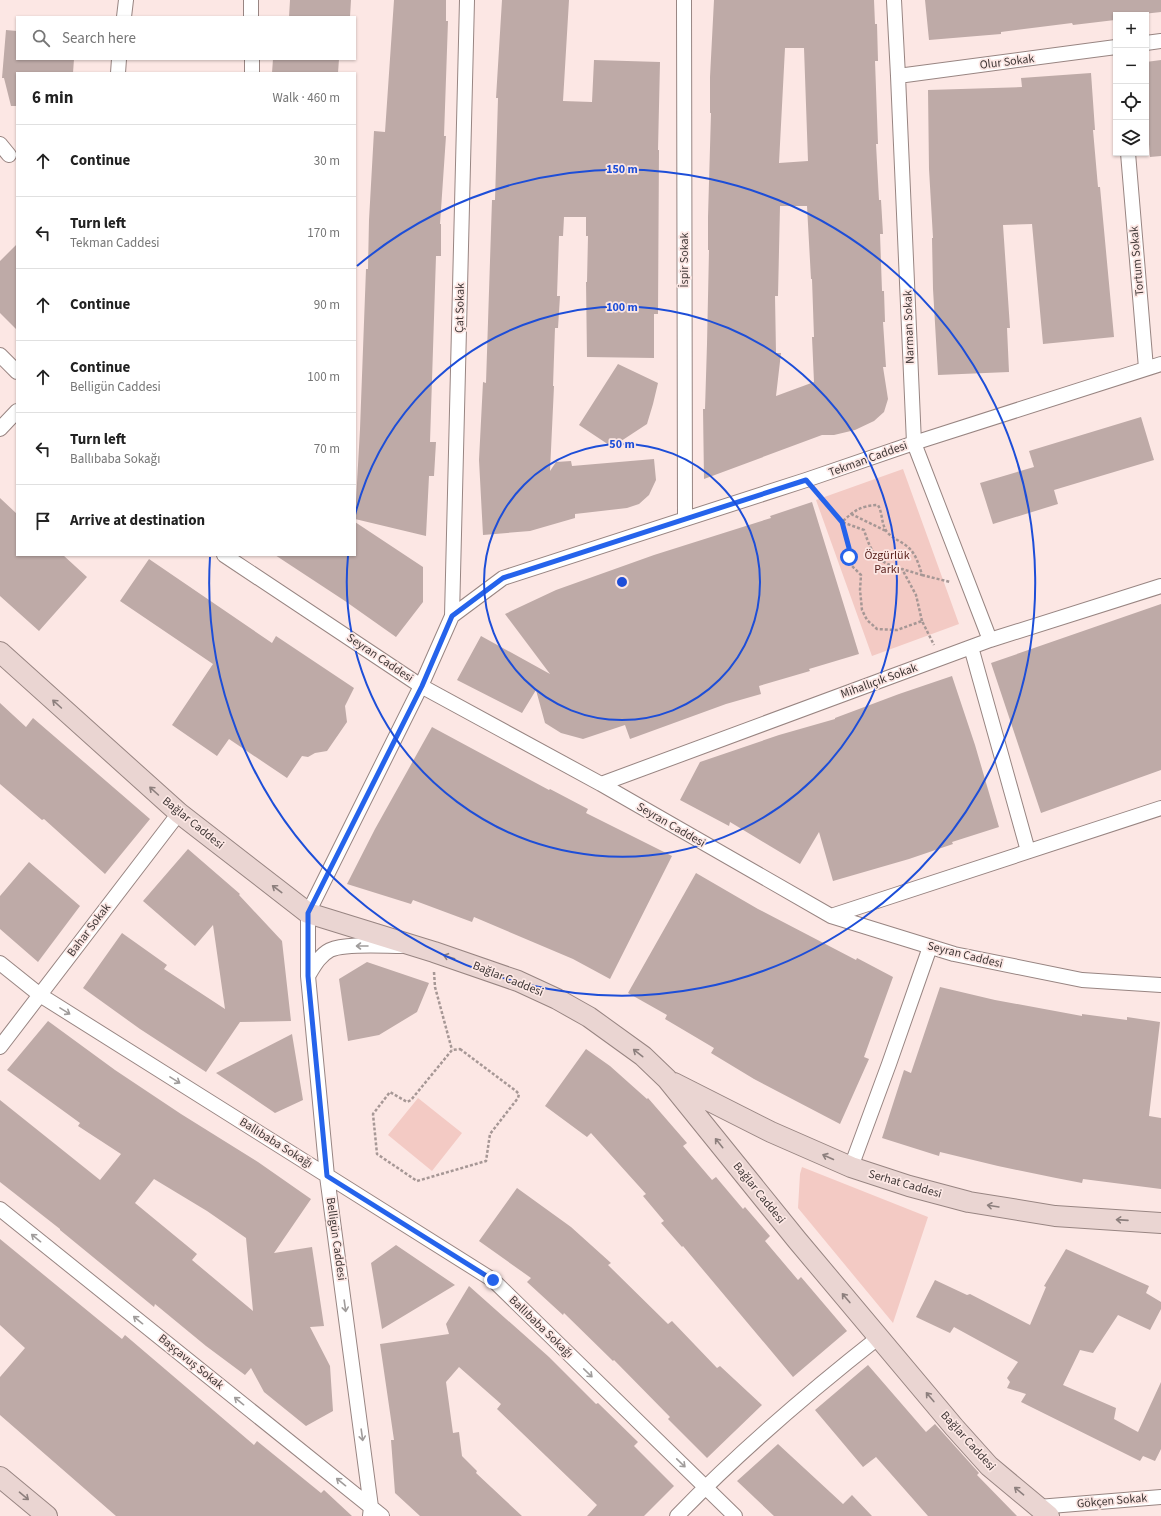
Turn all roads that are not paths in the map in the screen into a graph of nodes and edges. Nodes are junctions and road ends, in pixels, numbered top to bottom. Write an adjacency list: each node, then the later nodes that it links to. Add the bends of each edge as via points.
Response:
1 (126, 0): 6 (street)
2 (251, 0): 7 (street)
3 (467, 0): 29 (street, Çat Sokak)
4 (684, 0): 26 (street, İspir Sokak)
5 (894, 0): 15 (street, Narman Sokak)
6 (124, 16)
7 (251, 16)
8 (1161, 41): 9 (street)
9 (1149, 43)
10 (1113, 47): 15 (street, Olur Sokak)
11 (119, 60): 13 (street)
12 (252, 60): 14 (street)
13 (118, 72)
14 (252, 72)
15 (898, 76): 25 (street, Narman Sokak)
16 (0, 144): 17 (street)
17 (9, 155)
18 (1128, 156): 21 (street, Tortum Sokak)
19 (0, 355): 22 (street)
20 (1161, 364): 21 (street, Tekman Caddesi)
21 (1146, 368): 25 (street, Tekman Caddesi)
22 (16, 371)
23 (16, 412): 24 (street)
24 (0, 429)
25 (914, 442): 26 (street, Tekman Caddesi); 30 (street, Narman Sokak)
26 (685, 519): 29 (street, Tekman Caddesi, via 503,578)
27 (226, 556): 33 (street, Seyran Caddesi)
28 (1161, 586): 30 (street, Mihallıçık Sokak)
29 (452, 616): 33 (street)
30 (990, 640): 31 (street, Mihallıçık Sokak)
31 (971, 647): 34 (street, Mihallıçık Sokak); 37 (street)
32 (0, 652): 36 (main road, Bağlar Caddesi, one-way to 32)
33 (422, 686): 34 (street, Seyran Caddesi); 38 (street)
34 (601, 784): 39 (street, Seyran Caddesi)
35 (1161, 808): 37 (street)
36 (179, 814): 38 (main road, Bağlar Caddesi, one-way to 36); 45 (street, Bahar Sokak)
37 (1028, 851): 39 (street)
38 (308, 913): 40 (main road, Bağlar Caddesi); 43 (street, Belligün Caddesi)
39 (831, 916): 41 (street, Seyran Caddesi)
40 (415, 946): 43 (street, Bağlar Caddesi, one-way to 43, via 342,946 323,955); 47 (main road, Bağlar Caddesi, one-way to 40, via 619,1038 558,999 518,981)
41 (930, 947): 44 (street, Seyran Caddesi, via 1082,980); 48 (street)
42 (0, 963): 45 (street, Ballıbaba Sokağı)
43 (308, 976): 49 (street, Belligün Caddesi)
44 (1161, 985)
45 (40, 995): 46 (street, Bahar Sokak); 49 (street, Ballıbaba Sokağı, one-way to 49)
46 (0, 1047)
47 (667, 1079): 48 (main road, Serhat Caddesi, one-way to 47, via 771,1132); 52 (main road, Bağlar Caddesi, one-way to 47)
48 (851, 1167): 51 (main road, Serhat Caddesi, one-way to 48, via 1056,1216 969,1202)
49 (327, 1176): 54 (street, Ballıbaba Sokağı, one-way to 54, via 493,1280); 56 (street, Belligün Caddesi, one-way to 56)
50 (0, 1209): 56 (street, Başçavuş Sokak, one-way to 50)
51 (1161, 1223)
52 (878, 1337): 54 (street, via 827,1378); 57 (main road, Bağlar Caddesi, one-way to 52, via 989,1466)
53 (0, 1476): 58 (main road, one-way to 58)
54 (705, 1487): 60 (street); 61 (street, Ballıbaba Sokağı)
55 (1161, 1497): 57 (street, Gökçen Sokak)
56 (370, 1511): 59 (street, Başçavuş Sokak)
57 (1044, 1512)
58 (47, 1516)
59 (382, 1516)
60 (677, 1516)
61 (735, 1516)

